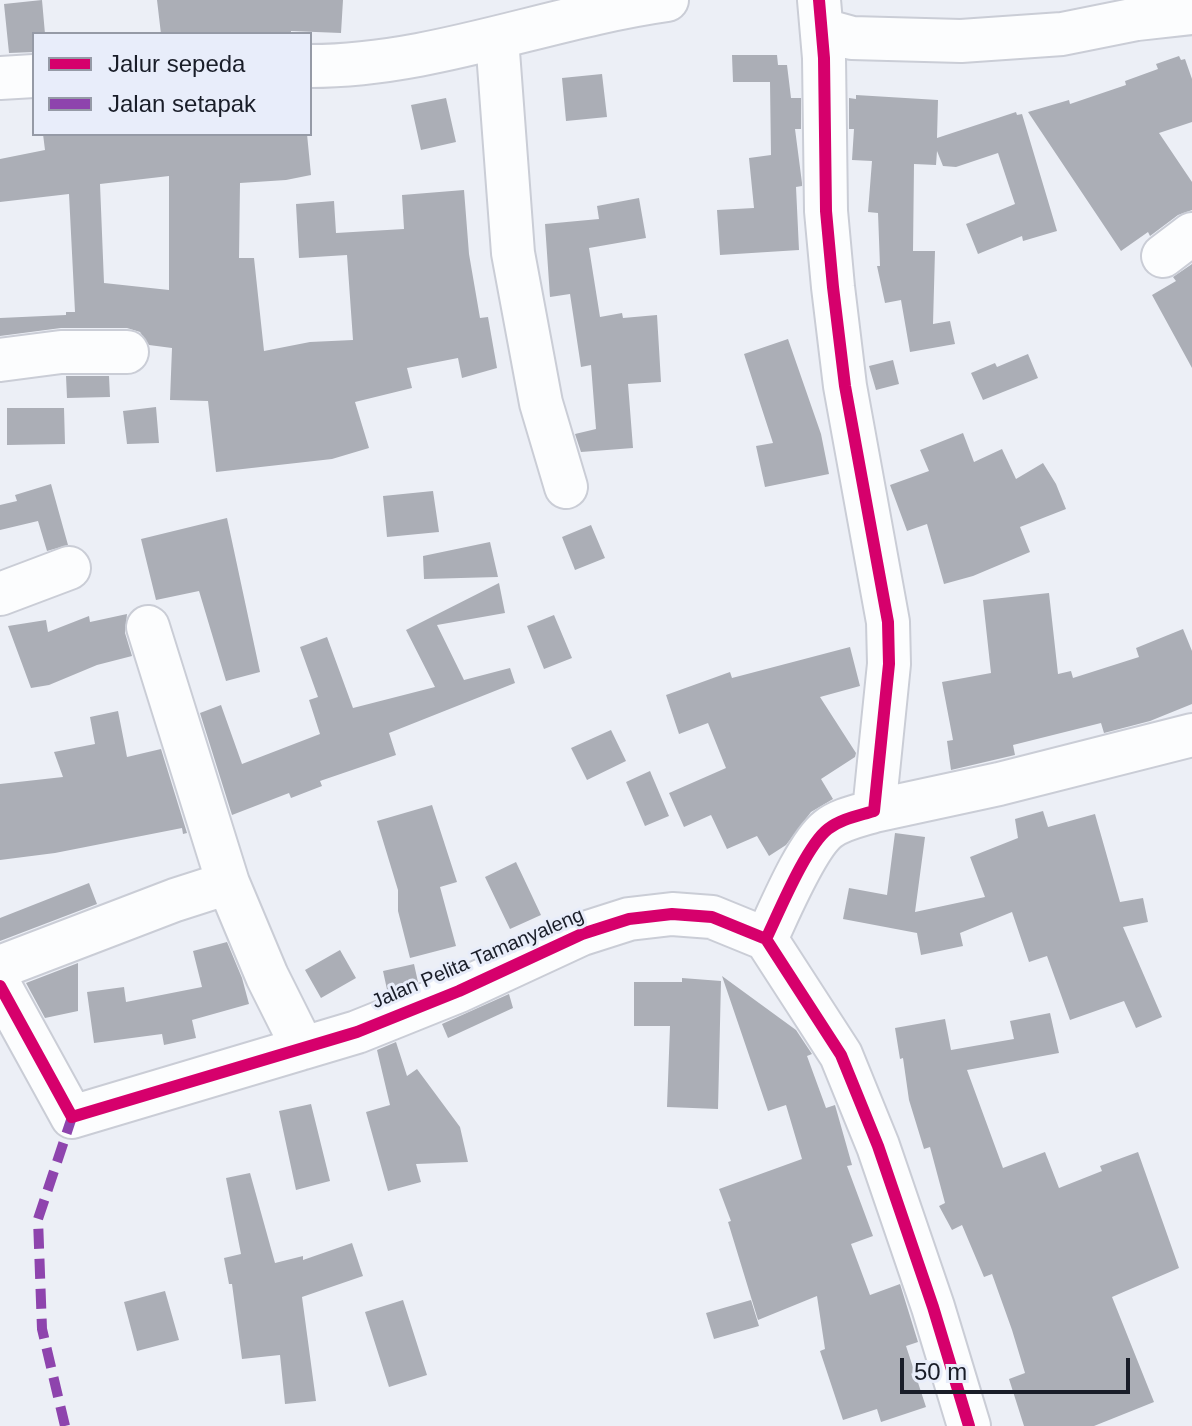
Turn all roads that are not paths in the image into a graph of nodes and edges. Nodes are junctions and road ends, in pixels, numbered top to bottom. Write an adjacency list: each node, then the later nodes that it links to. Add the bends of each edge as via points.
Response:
1 (667, 0): 4 (street)
2 (1192, 13): 3 (street, via 1062,34 961,41 852,38)
3 (821, 15): 15 (street, via 833,287 845,386 888,622 889,664)
4 (497, 38): 5 (street, via 372,62); 10 (street, via 513,253 541,403)
5 (312, 66)
6 (32, 76): 7 (street)
7 (0, 78)
8 (127, 352): 9 (street, via 61,352)
9 (0, 360)
10 (566, 487)
11 (69, 568): 12 (street)
12 (0, 594)
13 (148, 627): 16 (street)
14 (1192, 735): 15 (street)
15 (874, 811): 17 (street, via 842,820 814,843)
16 (228, 883): 18 (street); 20 (street)
17 (766, 939): 20 (street, Jalan Pelita Tamanyaleng, via 712,917 629,919 582,934 412,1011); 21 (street, via 841,1055 878,1146)
18 (0, 967)
19 (0, 986): 20 (street, Jalan Pelita Tamanyaleng, via 72,1117)
20 (303, 1048)
21 (969, 1426)

